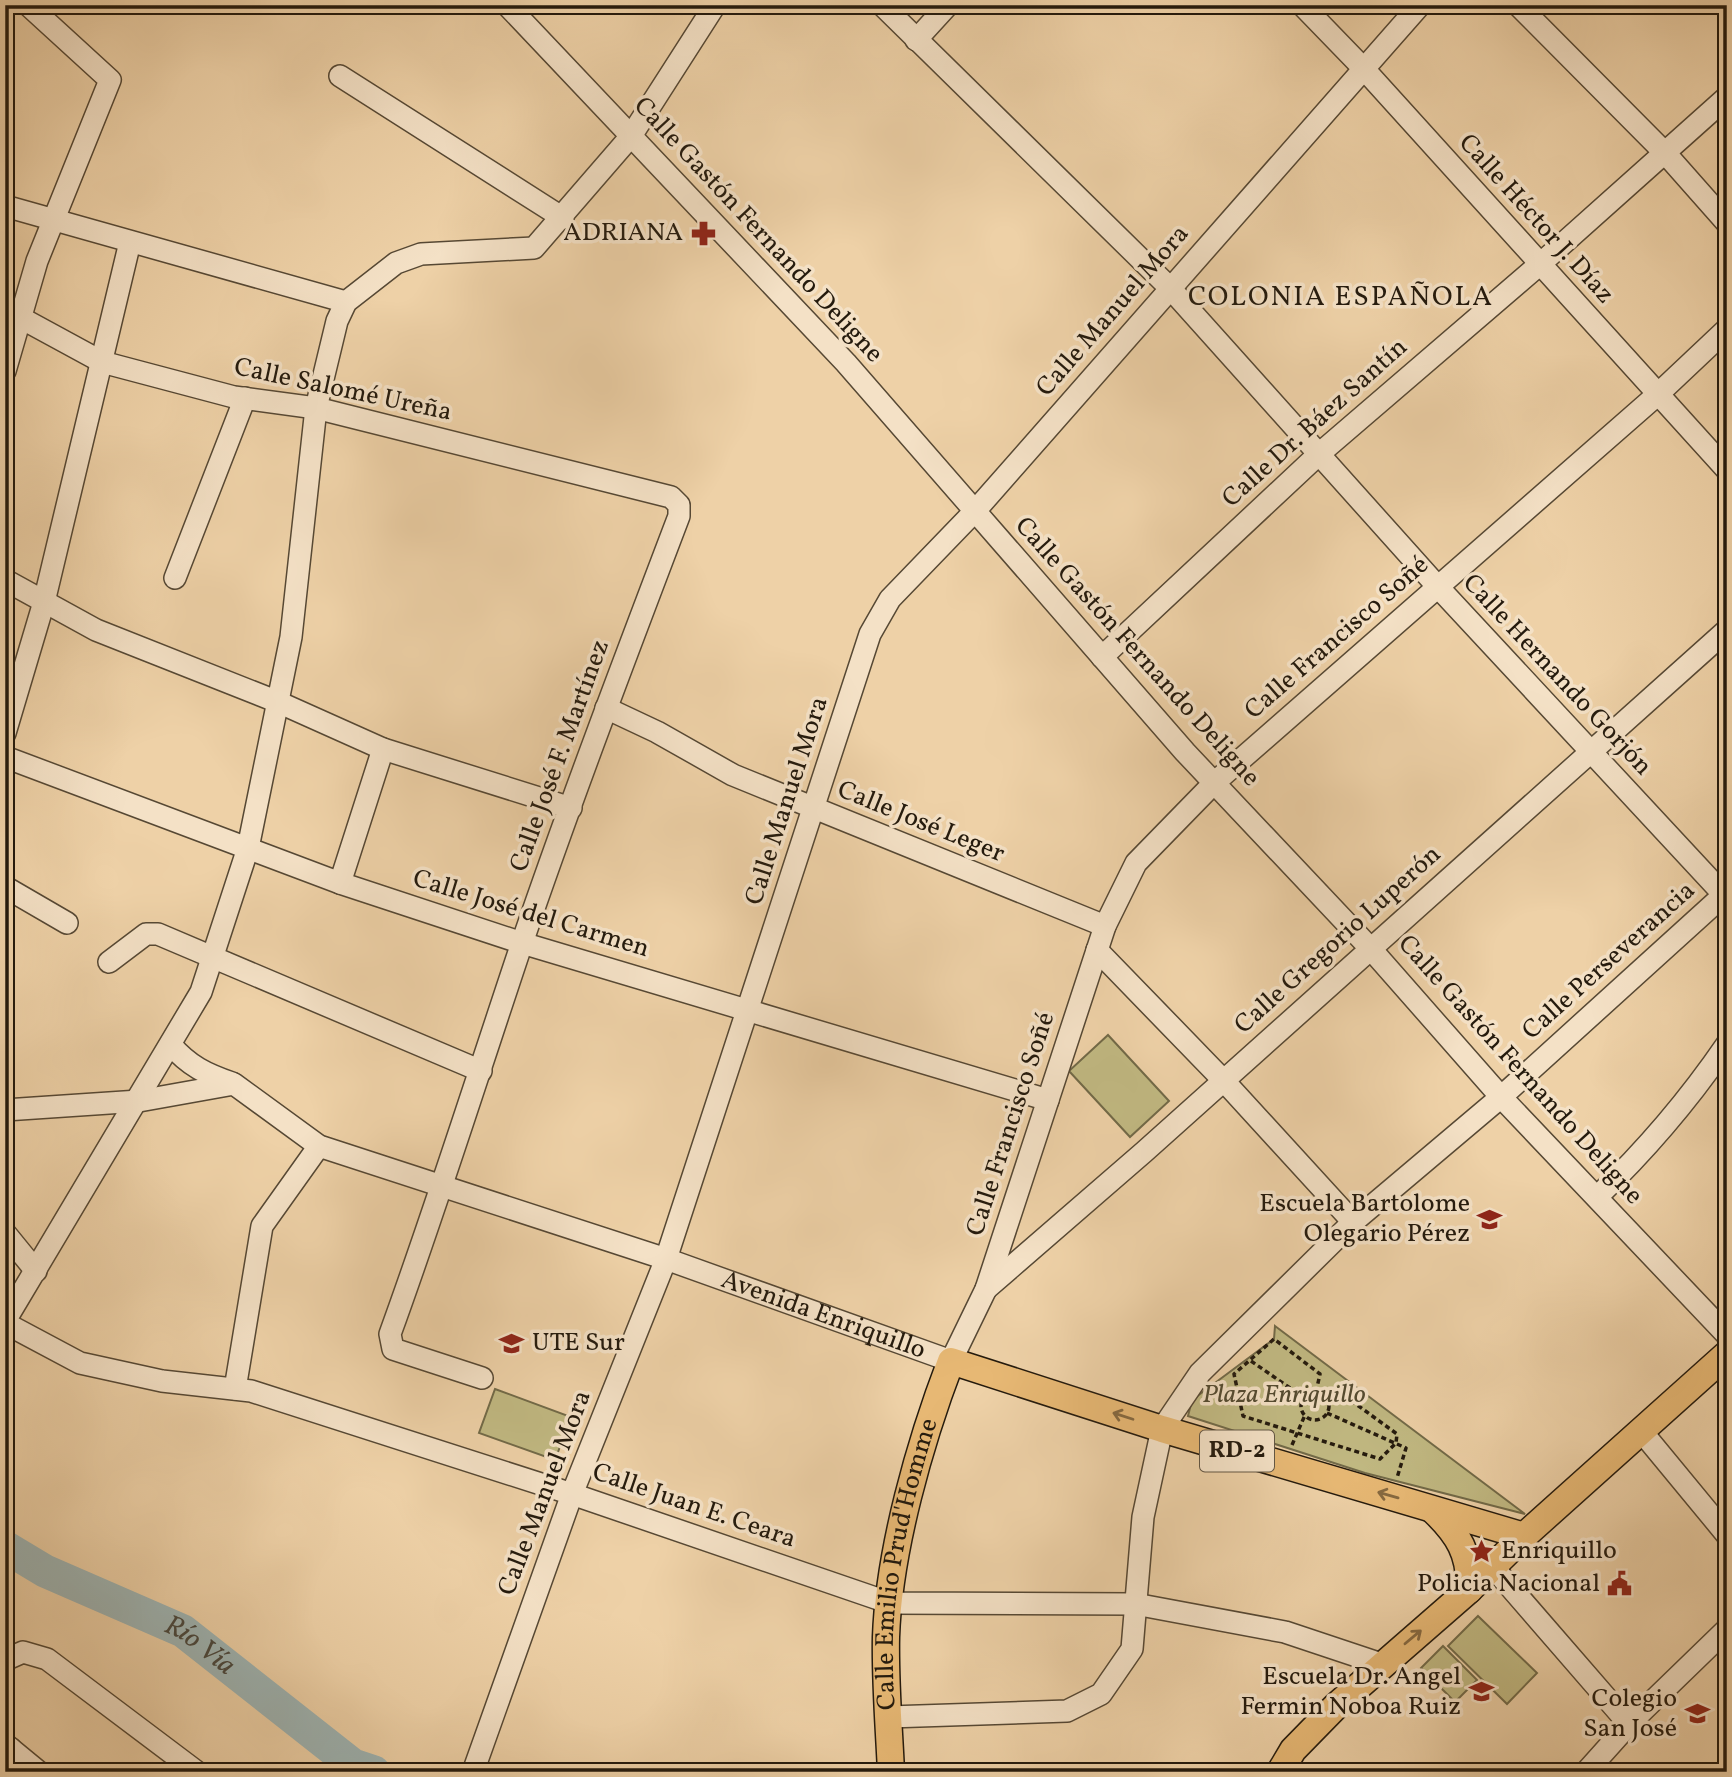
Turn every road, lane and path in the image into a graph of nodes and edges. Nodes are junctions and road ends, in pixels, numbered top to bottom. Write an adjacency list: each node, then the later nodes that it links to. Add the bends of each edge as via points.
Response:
1 (29, 5): 17 (street, via 110,80)
2 (507, 5): 13 (street, Calle Gastón Fernando Deligne)
3 (715, 5): 13 (street)
4 (882, 5): 9 (street, Calle Hernando Gorjón)
5 (948, 5): 9 (street)
6 (1302, 5): 10 (street, Calle Héctor J. Díaz)
7 (1420, 5): 10 (street, Calle Manuel Mora)
8 (1518, 5): 14 (street)
9 (916, 40): 21 (street, Calle Hernando Gorjón)
10 (1364, 69): 20 (street, Calle Héctor J. Díaz); 21 (street, Calle Manuel Mora)
11 (340, 76): 16 (street)
12 (1727, 97): 14 (street, Calle Dr. Báez Santín)
13 (631, 136): 16 (street); 33 (street, Calle Gastón Fernando Deligne, via 846,363)
14 (1666, 154): 18 (street); 20 (street, Calle Dr. Báez Santín)
15 (5, 206): 17 (street)
16 (563, 218): 22 (street, via 534,248 421,254 396,262)
17 (54, 220): 19 (street); 23 (street)
18 (1727, 223)
19 (130, 242): 22 (street); 25 (street)
20 (1539, 265): 27 (street, Calle Héctor J. Díaz); 30 (street, Calle Dr. Báez Santín)
21 (1170, 288): 30 (street, Calle Hernando Gorjón); 33 (street, Calle Manuel Mora)
22 (346, 302): 29 (street)
23 (13, 311): 25 (street, Calle Salomé Ureña); 26 (street)
24 (1727, 329): 27 (street, Calle Francisco Soñé)
25 (102, 362): 28 (street, Calle Salomé Ureña); 37 (street)
26 (5, 371)
27 (1657, 395): 31 (street, Calle Héctor J. Díaz); 36 (street, Calle Francisco Soñé)
28 (245, 398): 29 (street, Calle Salomé Ureña); 34 (street)
29 (316, 408): 32 (street, Calle Salomé Ureña, via 671,497); 40 (street, via 291,637)
30 (1319, 454): 36 (street, Calle Hernando Gorjón); 39 (street, Calle Dr. Báez Santín)
31 (1727, 470)
32 (679, 505): 41 (street, Calle José F. Martínez, via 679,516)
33 (975, 511): 39 (street, Calle Gastón Fernando Deligne); 48 (street, Calle Manuel Mora, via 890,599 870,634)
34 (174, 578)
35 (5, 580): 37 (street)
36 (1438, 587): 44 (street, Calle Hernando Gorjón); 46 (street, Calle Francisco Soñé)
37 (44, 602): 40 (street, via 96,630); 42 (street)
38 (1727, 630): 44 (street, Calle Gregorio Luperón)
39 (1102, 657): 46 (street, Calle Gastón Fernando Deligne)
40 (278, 702): 43 (street); 49 (street)
41 (606, 708): 47 (street, Calle José F. Martínez); 48 (street, Calle José Leger, via 733,775)
42 (5, 733)
43 (383, 749): 47 (street); 50 (street)
44 (1590, 751): 52 (street, Calle Hernando Gorjón); 56 (street, Calle Gregorio Luperón)
45 (5, 757): 49 (street, Calle José del Carmen)
46 (1214, 783): 54 (street, Calle Francisco Soñé, via 1136,863); 56 (street, Calle Gastón Fernando Deligne)
47 (571, 808): 55 (street, Calle José F. Martínez)
48 (814, 809): 54 (street, Calle José Leger); 60 (street, Calle Manuel Mora)
49 (248, 848): 50 (street, Calle José del Carmen); 58 (street)
50 (340, 883): 55 (street, Calle José del Carmen)
51 (5, 887): 53 (street)
52 (1726, 895): 66 (street, Calle Perseverancia)
53 (67, 923)
54 (1105, 926): 57 (street, Calle Francisco Soñé)
55 (522, 943): 60 (street, Calle José del Carmen); 63 (street, Calle José F. Martínez)
56 (1370, 948): 64 (street, Calle Gregorio Luperón); 66 (street, Calle Gastón Fernando Deligne)
57 (1097, 950): 64 (street); 67 (street, Calle Francisco Soñé)
58 (212, 959): 59 (street, via 158,934 146,934); 62 (street, via 201,992); 63 (street)
59 (109, 962)
60 (749, 1009): 67 (street, Calle José del Carmen); 75 (street, Calle Manuel Mora)
61 (1727, 1044): 72 (street, via 1646,1150)
62 (171, 1045): 65 (street, Avenida Enriquillo, via 203,1073); 68 (street)
63 (481, 1071): 71 (street, Calle José F. Martínez)
64 (1224, 1081): 73 (street); 77 (street, Calle Gregorio Luperón)
65 (234, 1084): 68 (street); 70 (street, Avenida Enriquillo)
66 (1501, 1097): 72 (street, Calle Gastón Fernando Deligne); 73 (street, Calle Perseverancia)
67 (1048, 1100): 77 (street, Calle Francisco Soñé)
68 (139, 1101): 69 (street); 76 (street)
69 (5, 1110)
70 (319, 1146): 71 (street, Avenida Enriquillo); 84 (street, via 262,1226)
71 (443, 1186): 75 (street, Avenida Enriquillo); 83 (street, Calle José F. Martínez, via 390,1334 393,1349)
72 (1597, 1197): 79 (street, Calle Gastón Fernando Deligne)
73 (1353, 1222): 90 (street, Calle Perseverancia, via 1200,1373)
74 (5, 1233): 76 (street)
75 (666, 1259): 81 (street, Avenida Enriquillo); 96 (street, Calle Manuel Mora)
76 (36, 1271): 78 (street)
77 (986, 1289): 81 (street, Calle Francisco Soñé)
78 (5, 1322): 84 (street, Calle Juan E. Ceara, via 80,1363 162,1381)
79 (1727, 1335)
80 (1727, 1354): 92 (main road)
81 (951, 1361): 90 (main road, Avenida Enriquillo / RD-2, one-way to 81); 102 (main road, Calle Emilio Prud'Homme, via 905,1511)
82 (1251, 1361): 85 (path, via 1274,1339 1320,1374); 86 (path); 91 (path, via 1234,1374 1243,1416)
83 (482, 1378)
84 (235, 1389): 96 (street, Calle Juan E. Ceara)
85 (1316, 1392): 86 (path); 87 (path)
86 (1303, 1397): 89 (path)
87 (1329, 1399): 88 (path); 93 (path, via 1338,1391 1397,1434)
88 (1328, 1413): 89 (path, via 1318,1420); 93 (path)
89 (1305, 1415): 91 (path)
90 (1162, 1429): 97 (main road, Avenida Enriquillo / RD-2, one-way to 90); 103 (street, Calle Perseverancia, via 1143,1517)
91 (1298, 1432): 93 (path, via 1380,1459); 94 (path)
92 (1642, 1432): 98 (street); 99 (main road)
93 (1396, 1443): 95 (path, via 1406,1448)
94 (1292, 1446)
95 (1397, 1479)
96 (572, 1494): 102 (street, Calle Juan E. Ceara); 110 (street, Calle Manuel Mora)
97 (1432, 1508): 99 (main road, Avenida Enriquillo / RD-2); 101 (main road, via 1460,1540 1469,1560)
98 (1727, 1535)
99 (1524, 1536): 100 (main road)
100 (1493, 1566): 101 (main road); 108 (street)
101 (1469, 1590): 106 (main road, one-way to 101)
102 (890, 1603): 103 (street, Calle Juan E. Ceara); 107 (main road, Calle Emilio Prud'Homme, via 886,1637)
103 (1135, 1604): 106 (street, Calle Juan E. Ceara, via 1285,1632); 107 (street, Calle Perseverancia, via 1132,1649 1101,1694 1067,1711)
104 (1727, 1629): 108 (street)
105 (5, 1660): 113 (street, via 23,1652 47,1659)
106 (1381, 1664): 115 (main road, via 1293,1750)
107 (889, 1717): 114 (main road, Calle Emilio Prud'Homme)
108 (1629, 1724): 116 (street)
109 (8, 1746): 111 (street); 112 (street)
110 (474, 1769)
111 (8, 1772)
112 (39, 1772)
113 (197, 1772)
114 (891, 1772)
115 (1280, 1772)
116 (1586, 1772)

